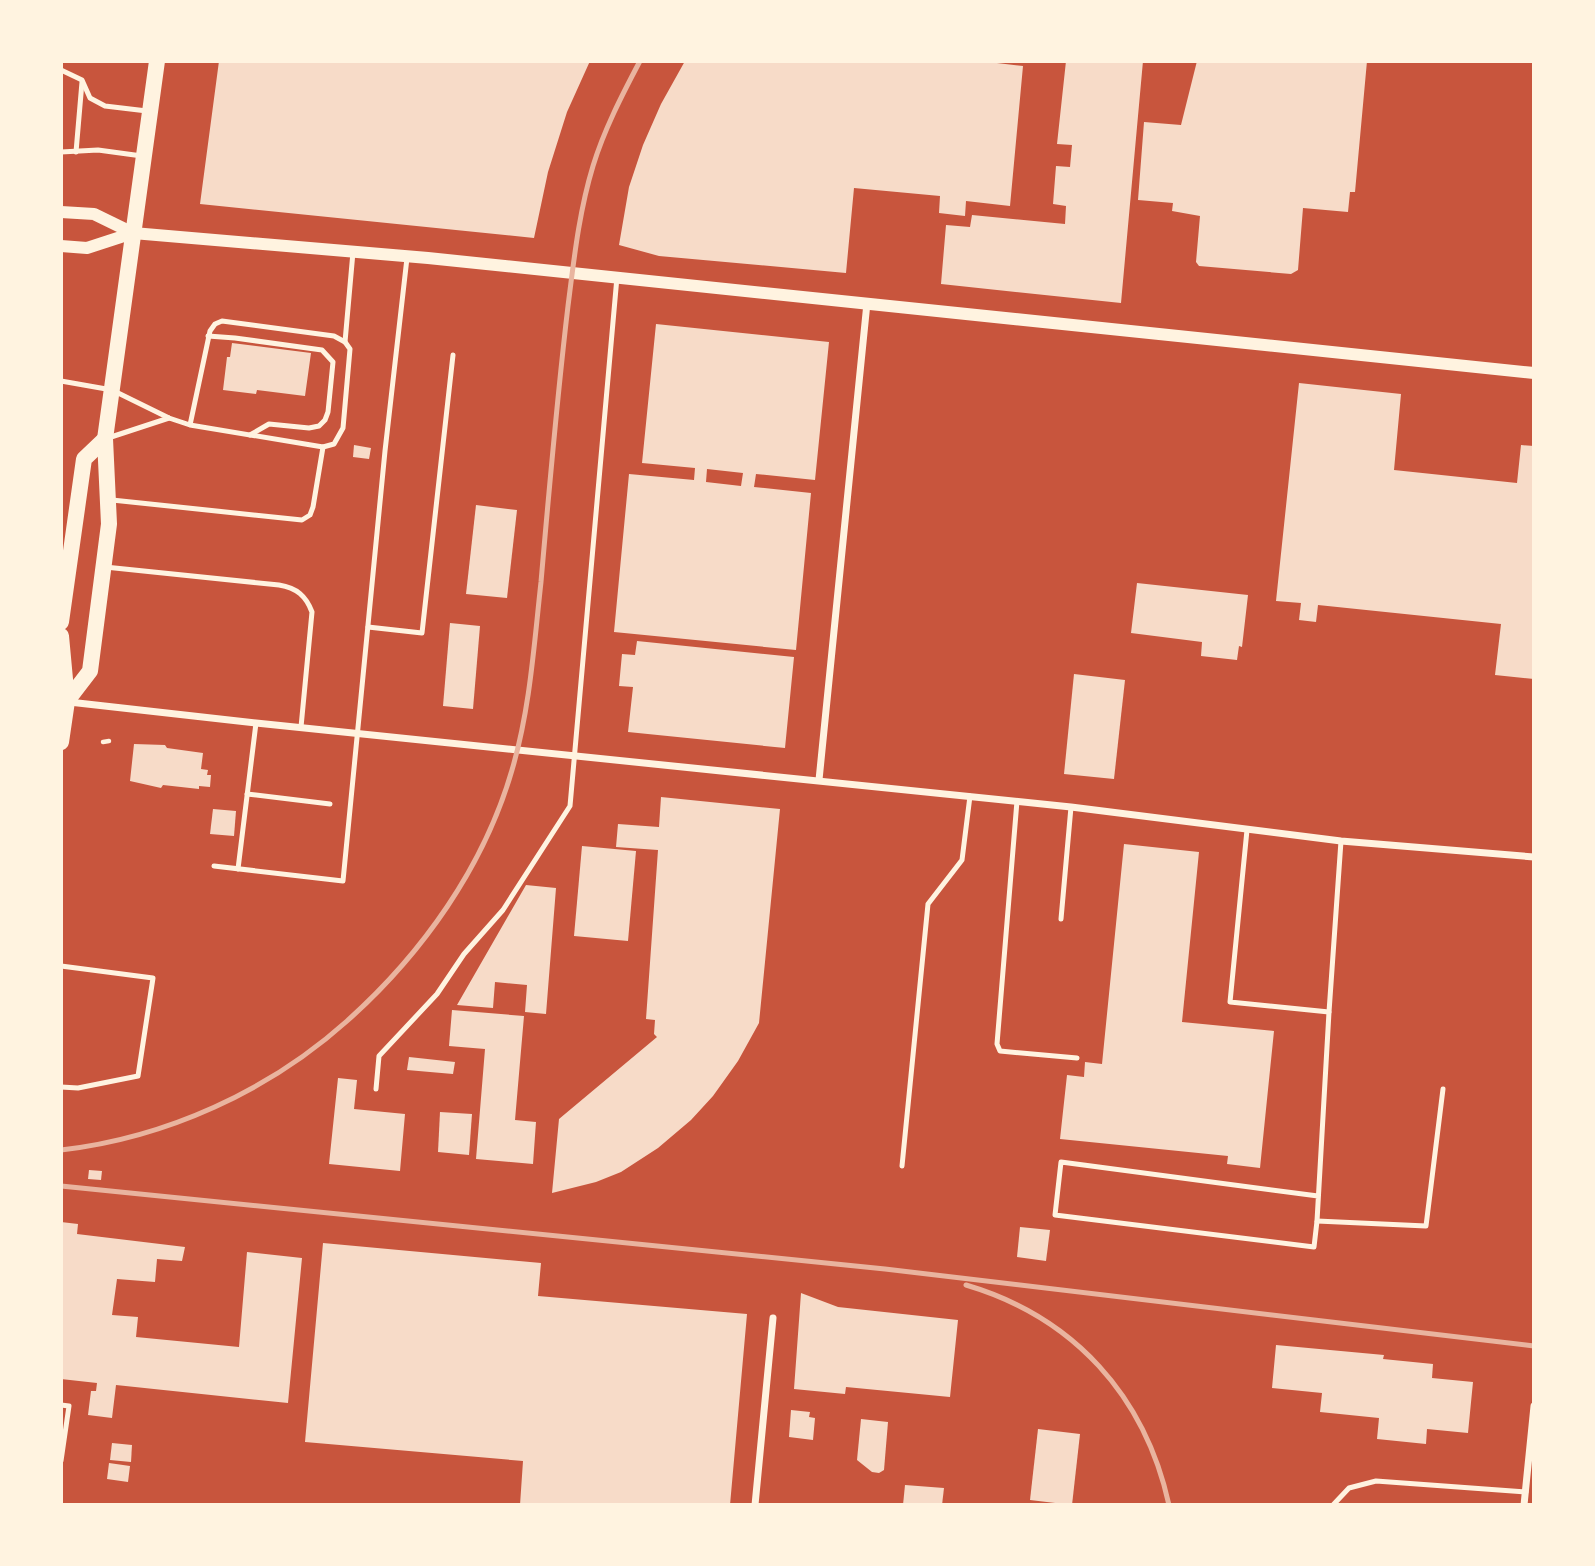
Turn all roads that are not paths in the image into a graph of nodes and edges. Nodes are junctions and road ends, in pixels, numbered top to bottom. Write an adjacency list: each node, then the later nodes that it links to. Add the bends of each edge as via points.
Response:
1 (157, 61): 4 (main road)
2 (61, 70): 3 (lane)
3 (82, 80): 4 (lane, via 90,98 105,106); 6 (lane)
4 (150, 111): 7 (main road)
5 (61, 152): 6 (lane)
6 (76, 152): 7 (lane)
7 (144, 156): 9 (main road)
8 (61, 212): 9 (street, via 94,214)
9 (133, 233): 10 (street, via 87,248); 11 (street); 20 (main road)
10 (61, 246)
11 (353, 251): 12 (street); 16 (lane)
12 (408, 256): 13 (street); 30 (lane)
13 (617, 277): 14 (street); 37 (lane)
14 (867, 303): 18 (street); 38 (street)
15 (208, 336): 16 (lane, via 222,321 334,336); 22 (lane); 23 (lane, via 322,350 333,362 325,421 309,428 269,424)
16 (345, 342): 25 (lane, via 350,349 343,428 334,444)
17 (453, 355): 30 (lane, via 422,633)
18 (1534, 373)
19 (61, 381): 20 (lane)
20 (112, 390): 21 (lane); 24 (main road)
21 (169, 418): 22 (lane); 24 (lane)
22 (190, 425): 23 (lane)
23 (250, 435): 25 (lane)
24 (105, 439): 26 (main road); 28 (main road, via 85,459)
25 (323, 447): 26 (lane, via 313,507 302,520)
26 (108, 500): 27 (main road)
27 (104, 567): 32 (main road, via 90,671); 34 (lane, via 279,585 299,591 312,612)
28 (65, 575): 29 (main road)
29 (61, 622)
30 (368, 627): 35 (lane)
31 (61, 636): 32 (main road)
32 (64, 701): 33 (street); 36 (main road)
33 (256, 723): 34 (street); 39 (lane)
34 (300, 727): 35 (street)
35 (358, 733): 37 (street); 48 (lane, via 343,881)
36 (61, 742)
37 (575, 756): 38 (street); 54 (lane, via 570,806 503,910 379,1056)
38 (819, 780): 40 (street)
39 (247, 794): 42 (lane); 48 (lane)
40 (970, 796): 41 (street); 56 (lane, via 962,860 928,904)
41 (1017, 801): 43 (street); 52 (lane, via 997,1044 1000,1051)
42 (330, 804)
43 (1071, 807): 44 (street); 49 (lane)
44 (1247, 830): 45 (street); 51 (lane, via 1230,1002)
45 (1341, 841): 46 (street); 51 (lane)
46 (1534, 857)
47 (214, 866): 48 (lane)
48 (238, 869)
49 (1061, 919)
50 (61, 966): 53 (lane, via 153,978 138,1076)
51 (1329, 1012): 57 (lane)
52 (1077, 1058)
53 (61, 1087)
54 (376, 1089)
55 (1443, 1089): 58 (lane, via 1426,1226)
56 (902, 1166)
57 (1318, 1196): 58 (lane); 58 (lane, via 1061,1162 1055,1215 1314,1247)
58 (1317, 1221)
59 (773, 1318): 64 (street)
60 (61, 1405): 62 (lane, via 69,1406)
61 (1534, 1406): 63 (street)
62 (61, 1461)
63 (1525, 1492): 65 (lane, via 1376,1480 1349,1488); 66 (street)
64 (755, 1505)
65 (1333, 1505)
66 (1524, 1505)

